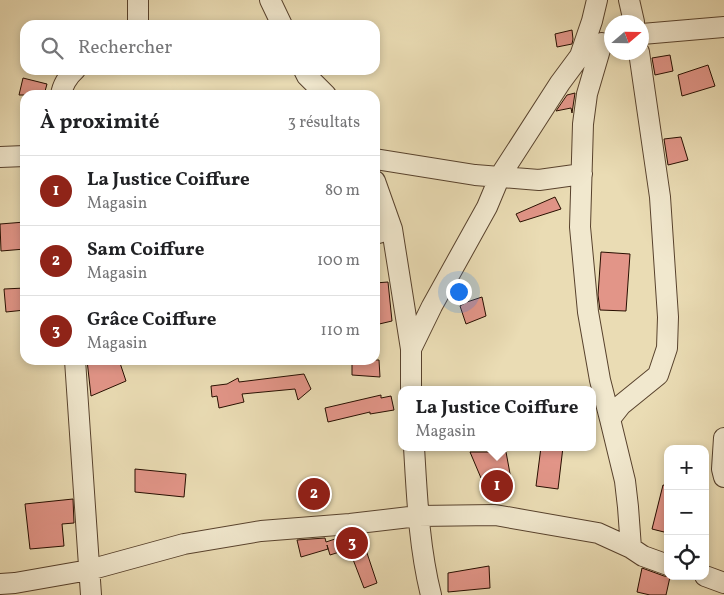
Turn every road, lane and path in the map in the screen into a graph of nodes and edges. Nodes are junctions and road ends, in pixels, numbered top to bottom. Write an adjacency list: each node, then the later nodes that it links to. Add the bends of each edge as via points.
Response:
1 (138, 0): 6 (street)
2 (270, 0): 7 (street)
3 (597, 0): 12 (street)
4 (629, 0): 5 (street)
5 (632, 15)
6 (138, 20)
7 (280, 20)
8 (724, 27): 9 (street)
9 (649, 33)
10 (604, 43): 12 (street)
11 (604, 49): 21 (street, via 587,94)
12 (580, 56): 22 (street)
13 (640, 60): 28 (street, via 660,197 668,317 666,348 658,375 621,404)
14 (70, 75): 16 (street)
15 (306, 75): 17 (street)
16 (62, 90)
17 (321, 90)
18 (0, 156): 19 (street)
19 (20, 156)
20 (380, 160): 22 (street)
21 (582, 174): 22 (street, via 539,180); 28 (street, via 580,227 588,312)
22 (500, 176): 25 (street, via 487,207)
23 (380, 209): 24 (street)
24 (384, 232): 25 (street)
25 (411, 349): 27 (street)
26 (75, 365): 35 (street)
27 (411, 386)
28 (610, 419): 33 (street, via 625,481)
29 (724, 438): 31 (street)
30 (414, 451): 32 (street)
31 (724, 477)
32 (418, 516): 33 (street, via 495,515 598,534); 35 (street, via 261,530 184,544); 38 (street)
33 (631, 548): 34 (street)
34 (664, 564)
35 (89, 570): 36 (street); 37 (street)
36 (11, 587)
37 (91, 595)
38 (431, 595)

